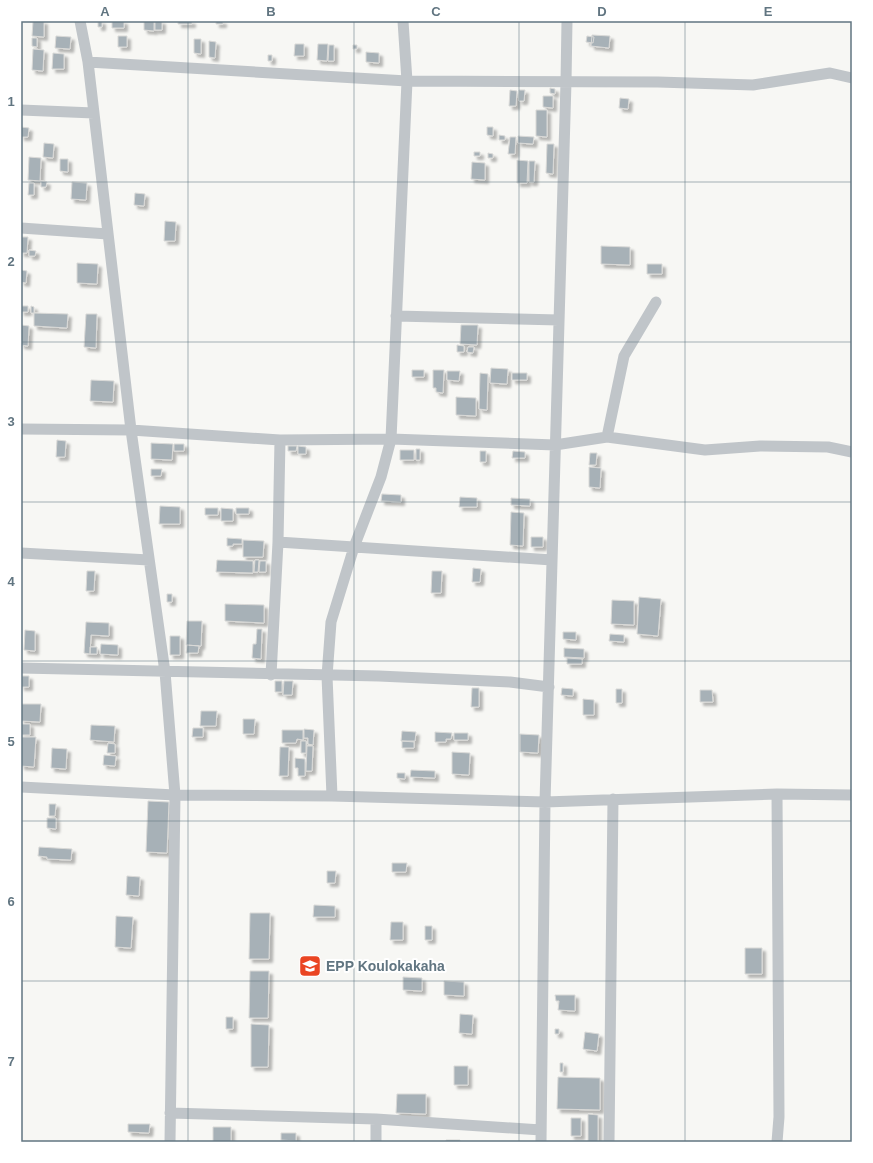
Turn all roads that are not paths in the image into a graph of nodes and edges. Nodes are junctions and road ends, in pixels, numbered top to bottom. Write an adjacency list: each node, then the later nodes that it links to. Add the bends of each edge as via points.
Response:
1 (80, 21): 4 (street)
2 (403, 21): 6 (street)
3 (567, 21): 7 (street)
4 (88, 62): 6 (street); 9 (street)
5 (852, 78): 7 (street, via 830,74 753,85)
6 (407, 81): 7 (street); 13 (street)
7 (566, 82): 14 (street)
8 (21, 110): 9 (street)
9 (94, 113): 11 (street)
10 (21, 228): 11 (street)
11 (108, 234): 16 (street)
12 (656, 302): 17 (street, via 624,356)
13 (396, 316): 14 (street); 18 (street)
14 (559, 320): 20 (street)
15 (21, 429): 16 (street)
16 (131, 430): 19 (street); 25 (street)
17 (607, 437): 20 (street); 21 (street, via 705,450 760,446 828,447)
18 (391, 439): 19 (street); 20 (street); 23 (street, via 381,477)
19 (280, 440): 22 (street)
20 (555, 444): 26 (street)
21 (852, 452)
22 (278, 542): 23 (street); 29 (street)
23 (354, 547): 26 (street); 30 (street, via 331,622)
24 (21, 552): 25 (street)
25 (149, 560): 28 (street)
26 (552, 560): 31 (street)
27 (21, 668): 28 (street)
28 (165, 672): 29 (street); 33 (street)
29 (271, 675): 30 (street)
30 (327, 676): 31 (street, via 502,682); 36 (street)
31 (549, 687): 38 (street)
32 (21, 787): 33 (street)
33 (175, 794): 36 (street); 39 (street)
34 (777, 794): 35 (street); 37 (street); 46 (street)
35 (852, 795)
36 (332, 796): 38 (street)
37 (613, 799): 38 (street); 45 (street)
38 (545, 802): 41 (street)
39 (170, 1113): 40 (street); 42 (street)
40 (376, 1119): 41 (street); 43 (street)
41 (541, 1130): 44 (street)
42 (170, 1142)
43 (376, 1142)
44 (541, 1142)
45 (608, 1142)
46 (777, 1142)

